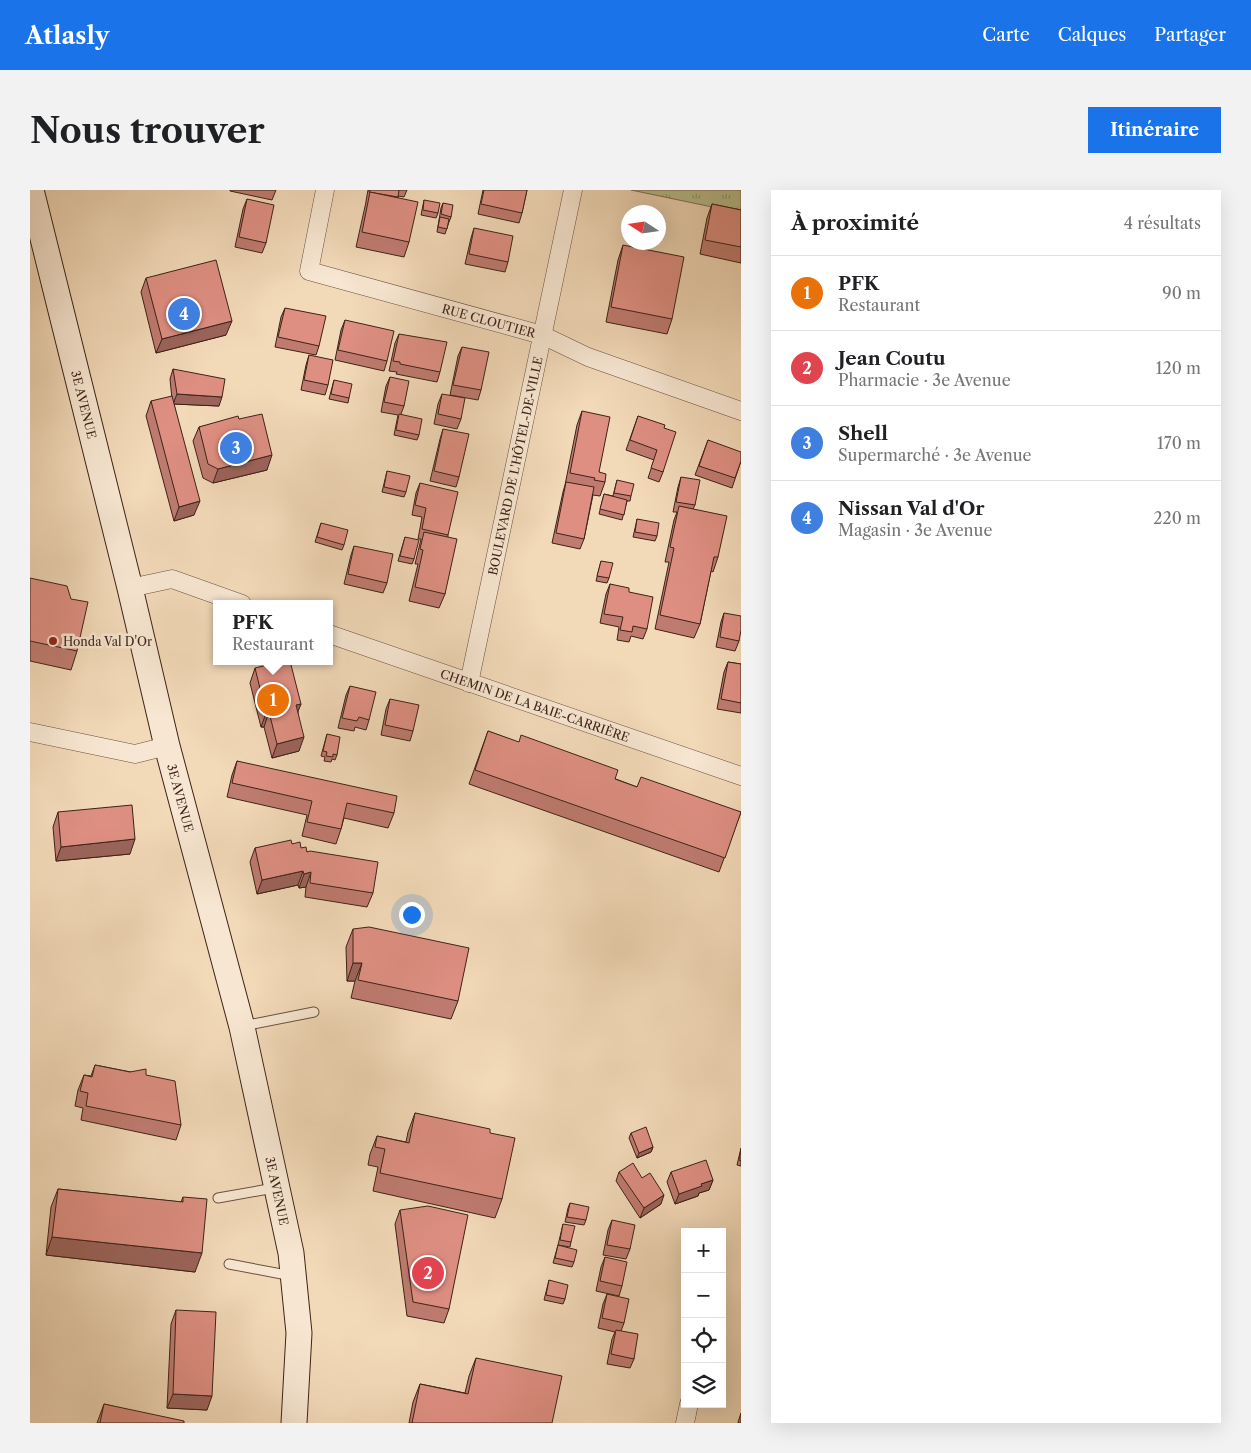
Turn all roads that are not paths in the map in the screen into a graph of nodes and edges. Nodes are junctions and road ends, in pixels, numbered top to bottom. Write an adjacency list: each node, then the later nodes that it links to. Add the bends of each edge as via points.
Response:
1 (324, 190): 4 (street, RUE CLOUTIER, via 309,271)
2 (573, 190): 4 (street, BOULEVARD DE L'HÔTEL-DE-VILLE)
3 (31, 194): 6 (main road, 3E AVENUE)
4 (542, 334): 5 (street, RUE CLOUTIER, via 588,357); 9 (street, BOULEVARD DE L'HÔTEL-DE-VILLE)
5 (741, 411)
6 (130, 588): 7 (street, via 172,579); 11 (main road, 3E AVENUE)
7 (231, 600)
8 (333, 635): 9 (street, CHEMIN DE LA BAIE-CARRIÈRE)
9 (469, 683): 12 (street, CHEMIN DE LA BAIE-CARRIÈRE)
10 (30, 732): 11 (street, via 135,754)
11 (167, 746): 14 (main road, 3E AVENUE)
12 (741, 776)
13 (314, 1012): 14 (lane)
14 (242, 1027): 15 (main road, 3E AVENUE)
15 (277, 1188): 16 (lane); 18 (main road, 3E AVENUE)
16 (218, 1198)
17 (229, 1264): 18 (lane)
18 (293, 1277): 20 (main road, 3E AVENUE, via 299,1333)
19 (688, 1408): 21 (street)
20 (294, 1419)
21 (685, 1423)

